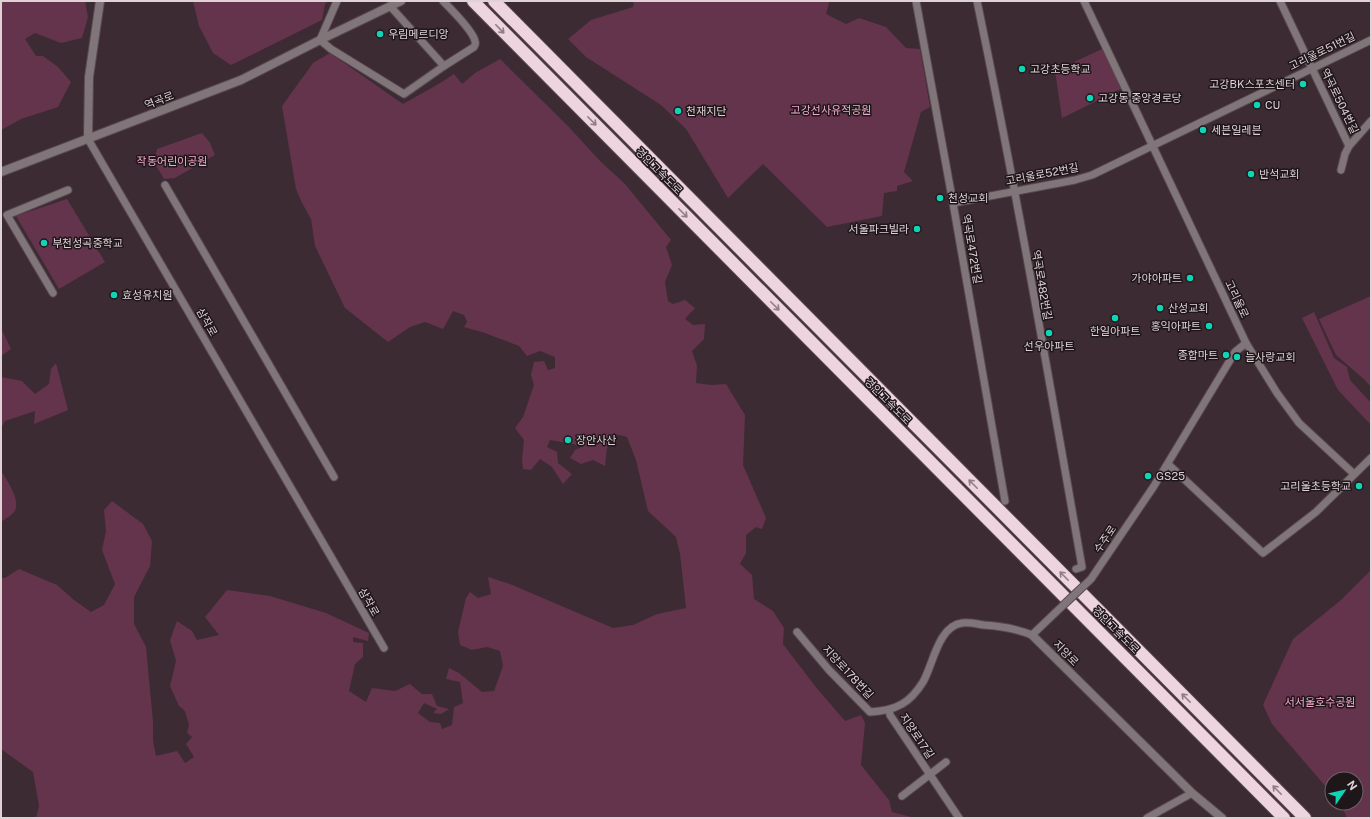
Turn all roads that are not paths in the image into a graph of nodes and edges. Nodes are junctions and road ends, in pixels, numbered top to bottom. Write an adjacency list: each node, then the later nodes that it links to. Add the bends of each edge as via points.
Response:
1 (337, 1): 12 (street)
2 (401, 1): 11 (street, 역곡로)
3 (444, 1): 14 (street, via 473,36 475,42 474,47)
4 (473, 1): 45 (highway, 경인고속도로, one-way to 45)
5 (494, 1): 46 (highway, 경인고속도로, one-way to 5)
6 (916, 1): 25 (street, 역곡로472번길)
7 (977, 1): 24 (street, 역곡로482번길)
8 (1084, 1): 18 (street, 고리울로)
9 (1280, 1): 15 (street, 역곡로504번길)
10 (99, 3): 17 (street, via 89,78)
11 (390, 6): 12 (street, 역곡로); 14 (street)
12 (320, 40): 14 (street, via 404,94); 17 (street, 역곡로, via 241,80)
13 (1371, 40): 15 (street, 고리울로51번길)
14 (444, 66)
15 (1312, 68): 18 (street, 고리울로51번길); 19 (street, 역곡로504번길)
16 (1371, 121): 19 (street)
17 (88, 139): 21 (street, 역곡로); 36 (street, 삼작로)
18 (1152, 145): 24 (street, 고리울로52번길, via 1075,180); 27 (street, 고리울로)
19 (1349, 146): 20 (street)
20 (1341, 170)
21 (1, 172)
22 (165, 185): 31 (street)
23 (68, 190): 26 (street, via 7,215)
24 (1014, 191): 25 (street, 고리울로52번길); 33 (street, 역곡로482번길, via 1082,567)
25 (953, 203): 32 (street, 역곡로472번길)
26 (53, 293)
27 (1246, 343): 29 (street, 수주로, via 1235,352); 30 (street, 고리울로, via 1299,423)
28 (1371, 458): 30 (street)
29 (1168, 464): 30 (street, via 1263,553 1316,512); 35 (street, 수주로, bridge, via 1091,579)
30 (1354, 474)
31 (334, 477)
32 (1005, 501)
33 (1076, 569)
34 (797, 632): 37 (street, 지양로178번길, via 870,712)
35 (1032, 635): 37 (street, 지양로, via 995,626 962,623 952,628 940,641 924,681 915,694 903,704); 40 (street, 지양로)
36 (384, 648)
37 (889, 710): 39 (street, 지양로17길)
38 (946, 762): 39 (street, 지양로17길)
39 (930, 773): 41 (street, 지양로17길); 42 (street, 지양로17길)
40 (1192, 793): 43 (street); 44 (street, 지양로)
41 (902, 796)
42 (959, 818)
43 (1147, 818)
44 (1222, 818)
45 (1284, 818)
46 (1305, 818)

